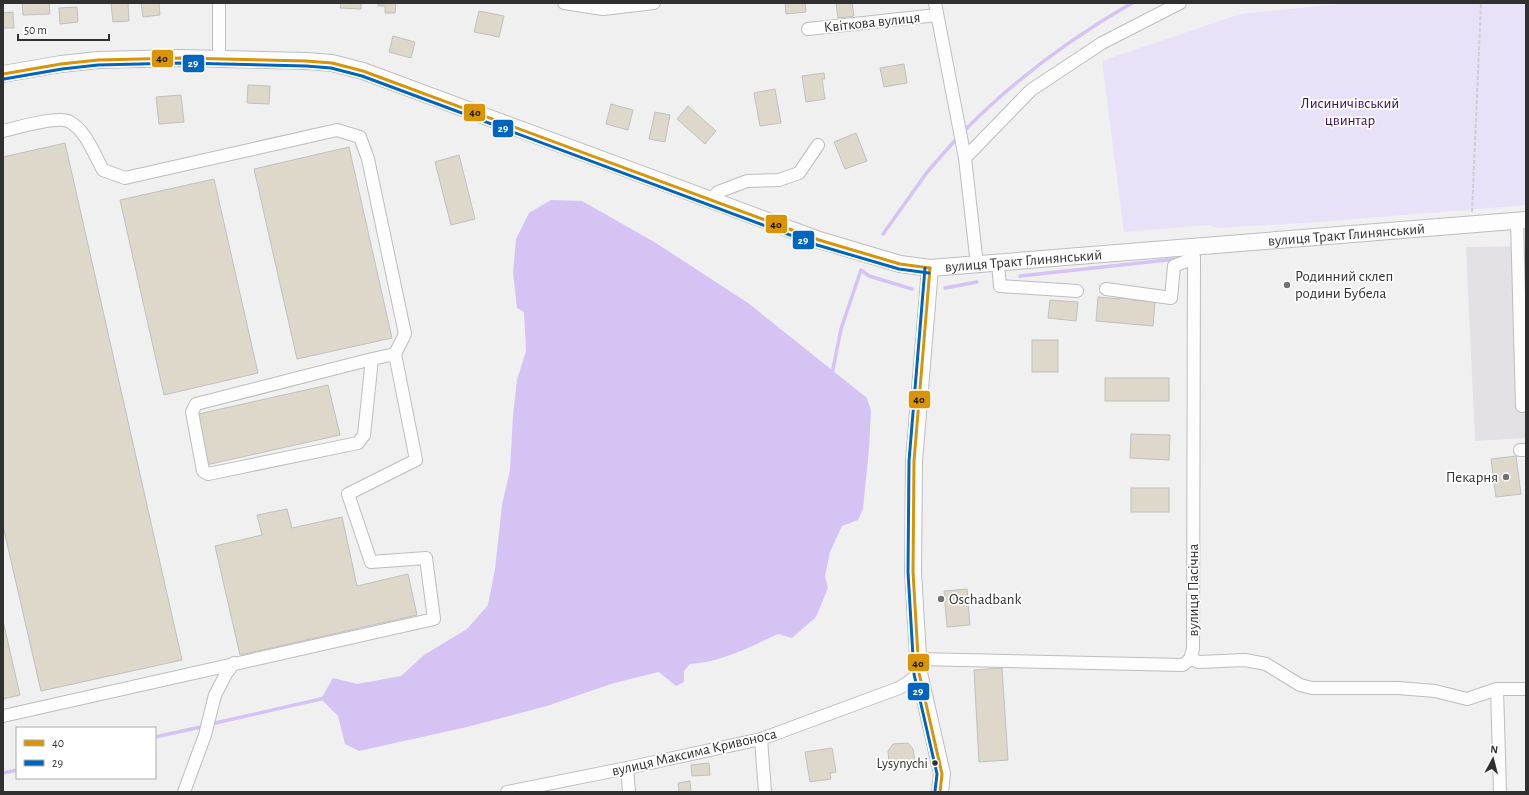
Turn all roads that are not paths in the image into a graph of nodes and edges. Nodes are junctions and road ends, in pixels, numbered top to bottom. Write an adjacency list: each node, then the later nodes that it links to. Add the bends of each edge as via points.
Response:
1 (564, 3): 2 (street, via 603,9)
2 (654, 3)
3 (1180, 3): 11 (street, via 1102,43 1031,90)
4 (221, 5): 7 (street)
5 (936, 9): 6 (street, Квіткова вулиця); 11 (street)
6 (808, 29)
7 (219, 59): 8 (main road, вулиця Тракт Глинянський, via 98,60); 12 (main road, вулиця Тракт Глинянський, via 306,61 363,71)
8 (3, 74)
9 (3, 131): 20 (street, via 54,120 69,121 82,133 103,170 125,178 337,130 360,137 368,159 405,334)
10 (818, 145): 12 (street, via 799,173 779,180 747,182 718,192)
11 (965, 158): 16 (street)
12 (711, 200): 17 (main road, вулиця Тракт Глинянський, via 819,240 900,264)
13 (1521, 221): 14 (main road, вулиця Тракт Глинянський); 22 (street)
14 (1192, 252): 15 (main road, вулиця Тракт Глинянський); 18 (street, via 1174,266 1171,298); 23 (street, вулиця Пасічна, via 1193,649)
15 (998, 264): 16 (main road, вулиця Тракт Глинянський); 19 (street, via 1000,286)
16 (977, 265): 17 (main road, вулиця Тракт Глинянський)
17 (930, 268): 25 (main road, via 914,461 913,572)
18 (1106, 289)
19 (1076, 291)
20 (395, 354): 21 (street); 24 (street, via 416,460 348,494 371,562 426,558 434,619)
21 (372, 359): 21 (street, via 196,404 192,412 203,471 208,474 358,443 364,435)
22 (1522, 406)
23 (1190, 659): 25 (street, вулиця Пасічна, via 1183,665); 26 (street, via 1199,662 1245,660 1266,664 1300,685 1312,688 1398,688 1435,691 1467,698)
24 (234, 663): 28 (street); 31 (street, via 215,694 205,735)
25 (918, 666): 29 (street, вулиця Максима Кривоноса, via 909,682 899,688); 35 (main road, via 942,774)
26 (1497, 688): 27 (street); 36 (street)
27 (1526, 689)
28 (3, 716)
29 (761, 739): 30 (street, вулиця Максима Кривоноса); 34 (street)
30 (627, 768): 32 (street, вулиця Максима Кривоноса); 33 (street)
31 (184, 792)
32 (507, 792)
33 (629, 792)
34 (765, 792)
35 (940, 792)
36 (1500, 792)

